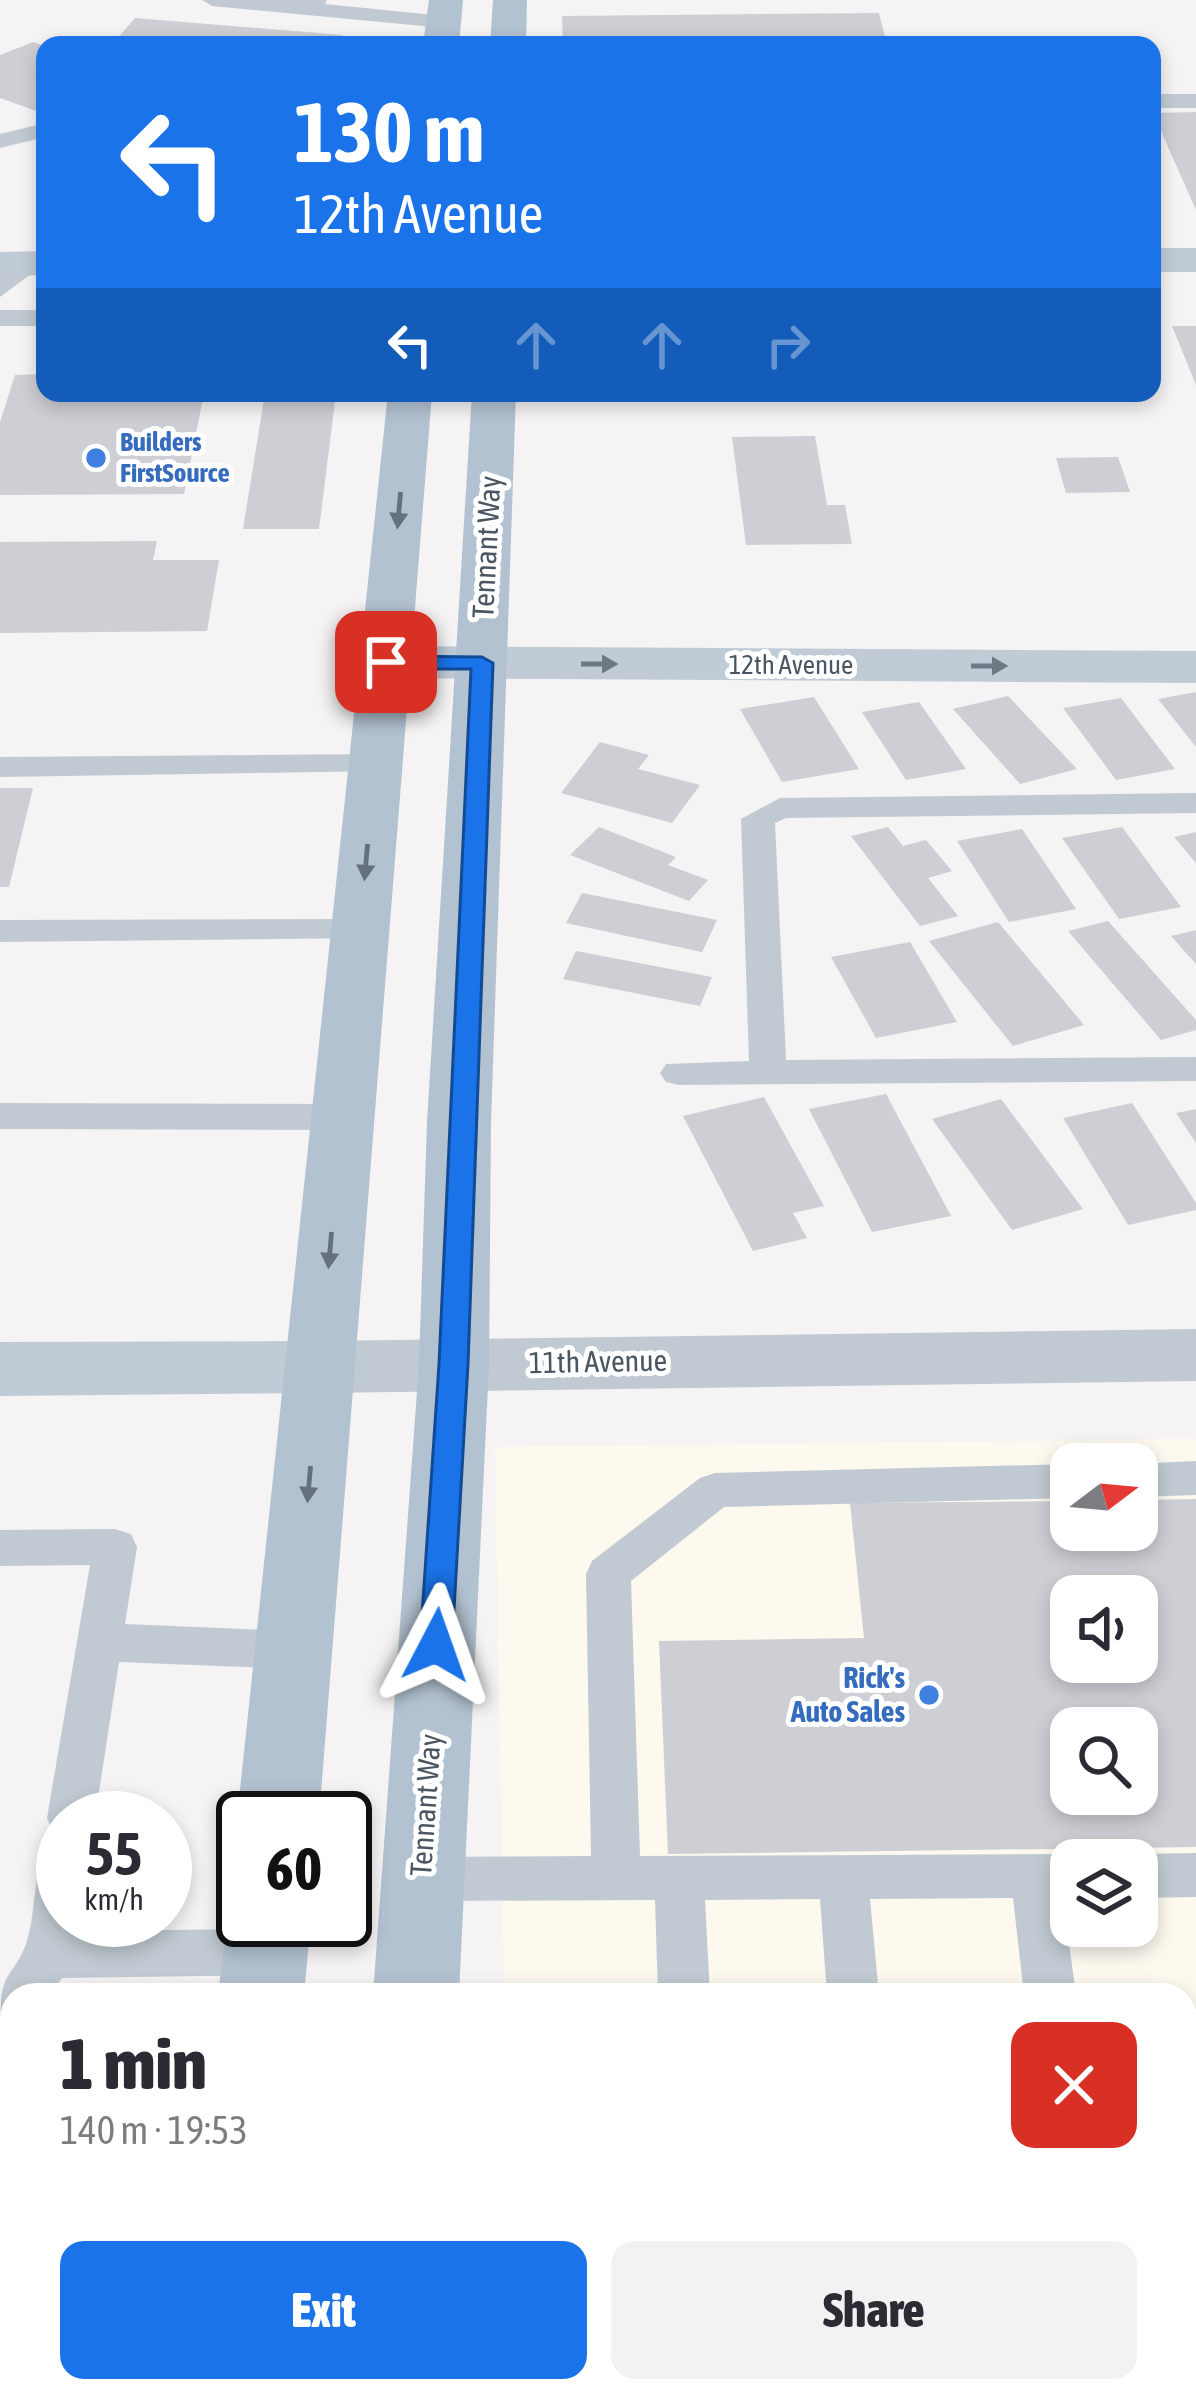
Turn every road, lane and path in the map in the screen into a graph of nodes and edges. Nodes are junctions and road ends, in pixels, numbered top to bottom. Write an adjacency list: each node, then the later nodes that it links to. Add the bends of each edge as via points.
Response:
1 (212, 0): 3 (lane)
2 (510, 0): 5 (main road)
3 (314, 4): 4 (lane)
4 (444, 22)
5 (508, 36)
6 (1161, 101): 7 (lane)
7 (1196, 101)
8 (36, 132): 9 (lane)
9 (0, 141)
10 (1161, 260): 11 (street)
11 (1196, 260)
12 (0, 318): 13 (lane)
13 (36, 318)
14 (409, 402): 16 (main road, one-way to 16)
15 (494, 402): 17 (main road, Tennant Way)
16 (386, 662): 17 (street, 12th Avenue); 19 (main road)
17 (482, 663): 18 (street, 12th Avenue, one-way to 18); 30 (main road, Tennant Way)
18 (1196, 668)
19 (375, 764): 20 (lane); 22 (main road, one-way to 22)
20 (0, 767)
21 (1196, 803): 26 (lane, via 800,807 758,820)
22 (359, 930): 23 (lane); 28 (main road)
23 (0, 931)
24 (1196, 1069): 26 (lane)
25 (679, 1072): 26 (lane)
26 (768, 1073)
27 (0, 1117): 28 (lane)
28 (341, 1117): 31 (main road, one-way to 31)
29 (1196, 1355): 30 (street, 11th Avenue)
30 (454, 1364): 31 (street, 11th Avenue); 45 (main road, Tennant Way)
31 (320, 1367): 32 (street, 11th Avenue); 38 (main road, one-way to 38)
32 (0, 1369)
33 (1196, 1478): 34 (lane)
34 (1158, 1479)
35 (1050, 1482): 46 (lane, via 715,1490 608,1574)
36 (0, 1548): 37 (lane, via 115,1546)
37 (99, 1642): 38 (lane); 39 (lane)
38 (295, 1650): 40 (main road)
39 (74, 1791)
40 (281, 1791)
41 (1196, 1875): 43 (lane)
42 (1050, 1876): 44 (lane)
43 (1158, 1876)
44 (843, 1878): 47 (lane); 53 (lane)
45 (421, 1879): 46 (lane); 51 (main road, Tennant Way)
46 (616, 1880): 47 (lane)
47 (679, 1880): 52 (lane)
48 (1051, 1947): 54 (lane)
49 (265, 1956): 50 (lane)
50 (34, 1975)
51 (417, 1983)
52 (683, 1983)
53 (852, 1983)
54 (1050, 1983)

